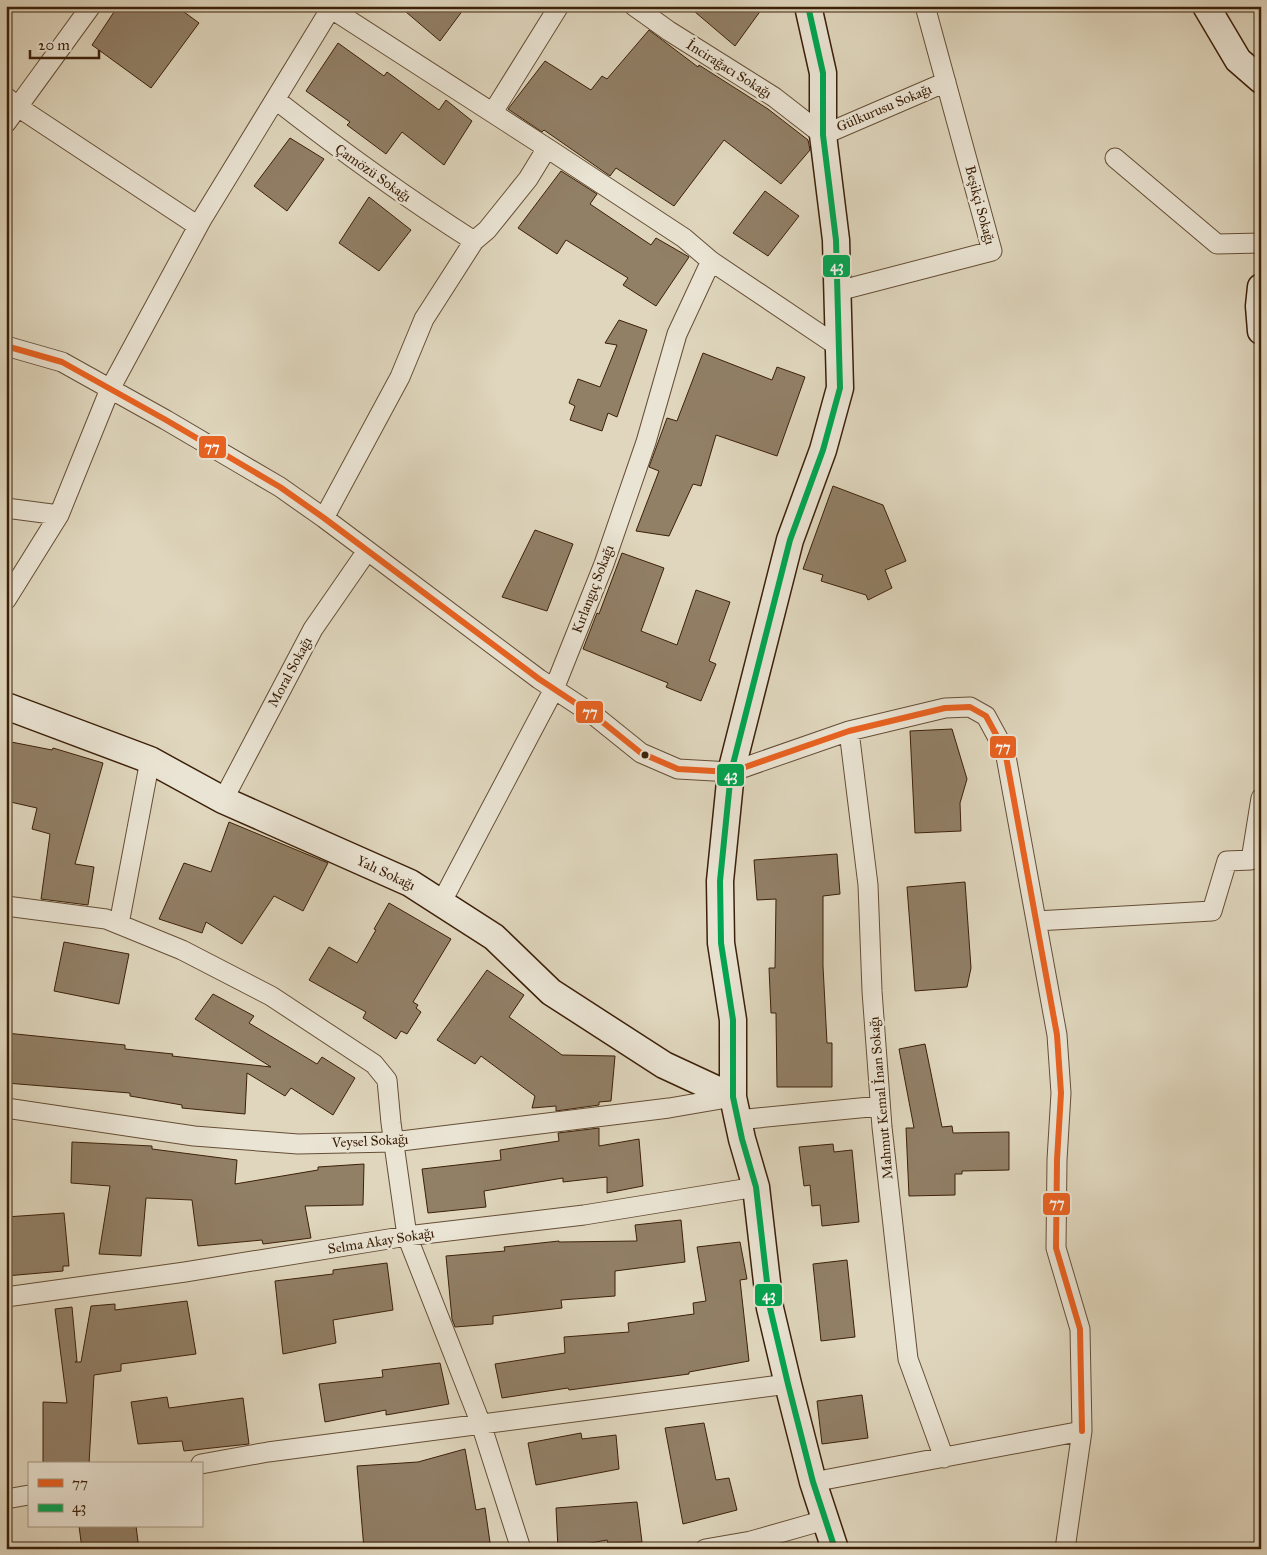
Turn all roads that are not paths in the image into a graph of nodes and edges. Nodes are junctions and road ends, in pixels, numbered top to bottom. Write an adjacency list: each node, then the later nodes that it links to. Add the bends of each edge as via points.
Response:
1 (91, 6): 11 (street)
2 (559, 6): 12 (street)
3 (634, 6): 14 (street, İncirağacı Sokağı, via 774,97)
4 (808, 6): 14 (street, via 823,73)
5 (925, 6): 9 (street, Beşikçi Sokağı)
6 (1206, 6): 8 (street, via 1238,60)
7 (329, 7): 10 (street); 12 (street)
8 (1261, 80)
9 (946, 82): 14 (street, Gülkurusu Sokağı); 22 (street, Beşikçi Sokağı, via 992,251)
10 (276, 100): 17 (street); 18 (street, Çamözü Sokağı, via 333,145)
11 (12, 102): 13 (street); 17 (street)
12 (493, 112): 15 (street)
13 (6, 123)
14 (823, 135): 22 (street, via 836,240)
15 (547, 148): 18 (street, via 528,179 488,230); 20 (street, via 684,238)
16 (1115, 158): 19 (street, via 1218,244)
17 (198, 226): 26 (street)
18 (474, 241): 29 (street, via 424,319 400,377)
19 (1261, 243)
20 (711, 261): 25 (street); 32 (street, Kırlangıç Sokağı, via 677,334 646,442 604,564)
21 (1261, 289): 23 (street)
22 (838, 291): 25 (street)
23 (1261, 331)
24 (6, 346): 26 (street, via 62,362)
25 (839, 348): 36 (street, via 840,388 823,450 790,540)
26 (110, 389): 28 (street); 29 (street, via 280,487)
27 (6, 508): 28 (street)
28 (59, 515): 31 (street)
29 (324, 518): 30 (street)
30 (368, 551): 32 (street); 38 (street, Moral Sokağı, via 313,628)
31 (6, 600)
32 (554, 689): 36 (street, via 642,753 678,769); 39 (street, Kırlangıç Sokağı)
33 (6, 706): 35 (street, Yalı Sokağı)
34 (849, 732): 36 (street); 41 (street, via 945,708 970,706 986,716 1005,751); 43 (street, Mahmut Kemal İnan Sokağı, via 868,885)
35 (150, 760): 38 (street, Yalı Sokağı); 42 (street)
36 (731, 772): 45 (street, via 720,881 721,943 733,1020)
37 (1261, 798): 41 (street, via 1251,860 1228,862 1212,911)
38 (223, 800): 39 (street, Yalı Sokağı, via 410,883)
39 (441, 903): 45 (street, Yalı Sokağı, via 494,937 551,992)
40 (6, 906): 42 (street, via 106,919)
41 (1036, 921): 52 (street, via 1057,1035 1061,1093 1056,1248 1080,1328)
42 (119, 924): 46 (street, via 182,950 270,996 374,1064 387,1080)
43 (880, 1106): 45 (street, Veysel Sokağı); 53 (street, Mahmut Kemal İnan Sokağı, via 908,1359)
44 (6, 1108): 46 (street, Veysel Sokağı, via 194,1136 298,1144)
45 (735, 1109): 46 (street, Veysel Sokağı, via 669,1108); 47 (street)
46 (393, 1142): 48 (street)
47 (756, 1186): 48 (street, Selma Akay Sokağı, via 584,1215); 50 (street, via 770,1308)
48 (407, 1236): 49 (street, Selma Akay Sokağı); 51 (street)
49 (6, 1297)
50 (788, 1384): 51 (street); 55 (street)
51 (481, 1424): 54 (street); 59 (street)
52 (1082, 1431): 53 (street); 62 (street)
53 (944, 1458): 55 (street)
54 (202, 1464)
55 (813, 1482): 58 (street)
56 (28, 1495): 57 (street)
57 (6, 1498)
58 (825, 1520): 60 (street, via 751,1541); 61 (street)
59 (521, 1549)
60 (704, 1549)
61 (835, 1549)
62 (1065, 1549)

